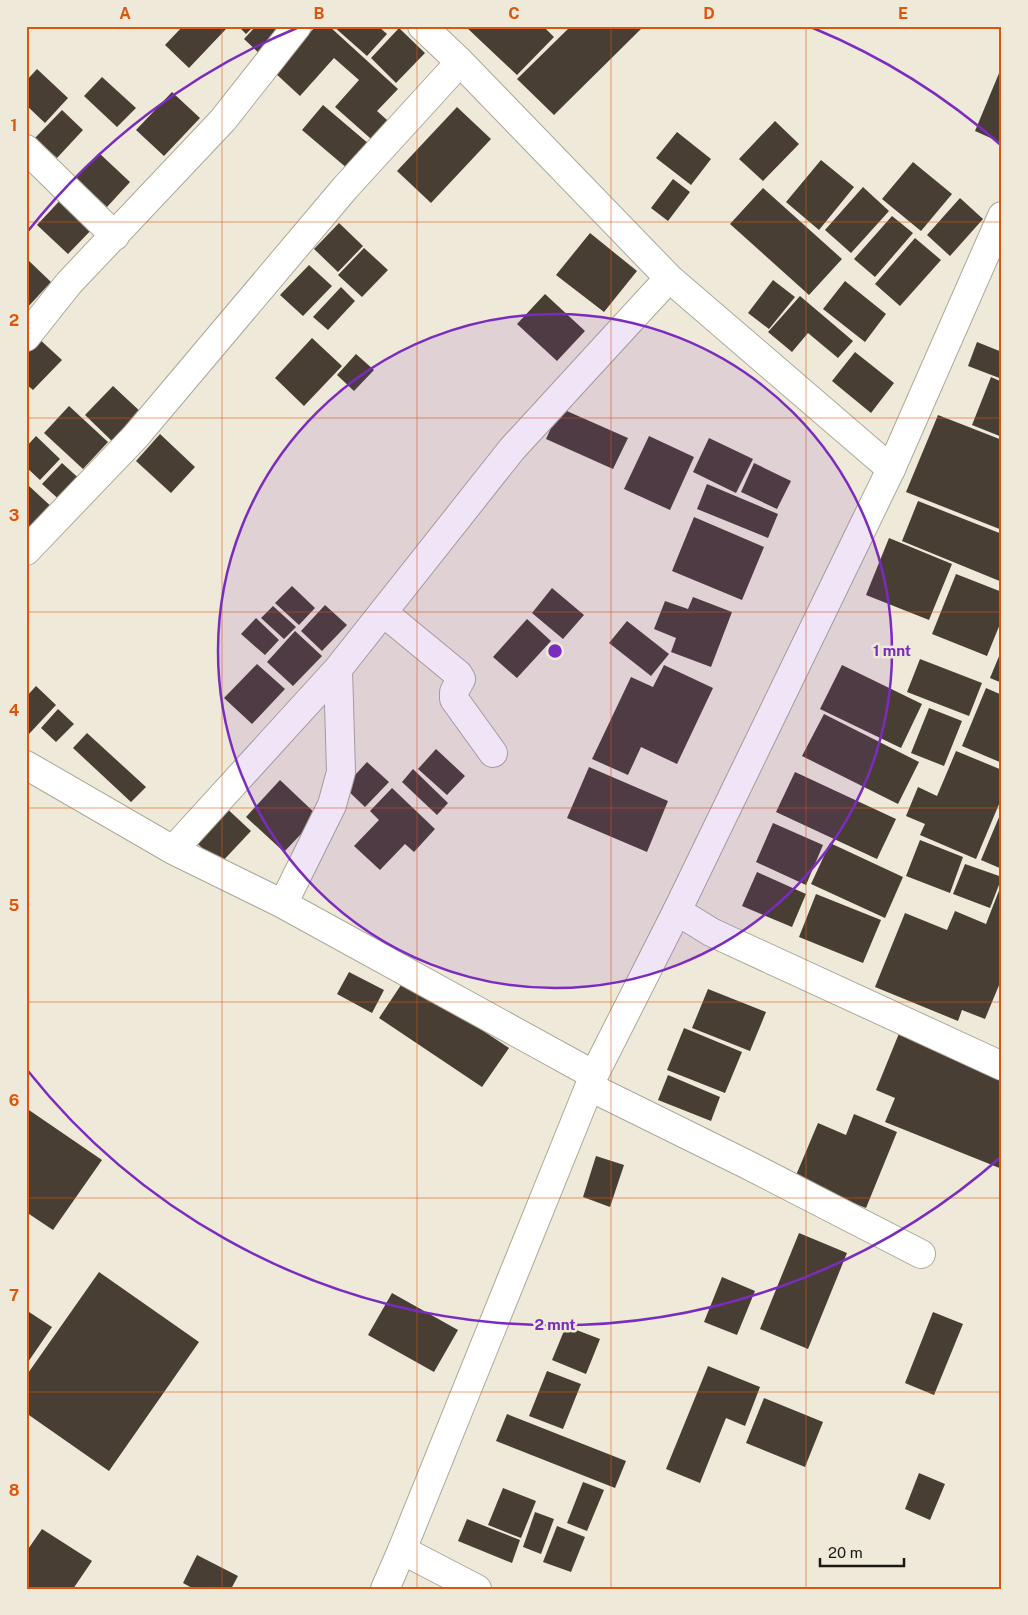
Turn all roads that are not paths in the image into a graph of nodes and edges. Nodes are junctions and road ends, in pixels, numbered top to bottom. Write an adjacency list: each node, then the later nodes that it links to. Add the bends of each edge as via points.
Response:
1 (297, 26): 6 (street, via 223,120)
2 (422, 26): 3 (street)
3 (460, 62): 7 (street); 10 (street, via 345,188 136,436)
4 (26, 149): 6 (street)
5 (1002, 216): 9 (street)
6 (115, 236): 8 (street, via 69,283)
7 (668, 278): 9 (street); 11 (street, via 512,448)
8 (26, 337)
9 (891, 469): 17 (street)
10 (26, 551)
11 (384, 613): 12 (street); 13 (street, via 458,674 461,679 454,699)
12 (338, 669): 15 (street); 16 (street, via 341,772 332,805)
13 (493, 753)
14 (26, 765): 15 (street)
15 (173, 850): 16 (street)
16 (283, 904): 19 (street)
17 (677, 911): 18 (street, via 711,932); 19 (street)
18 (1002, 1066)
19 (592, 1081): 20 (street); 21 (street)
20 (921, 1254)
21 (402, 1550): 22 (street); 23 (street)
22 (385, 1589)
23 (477, 1589)

